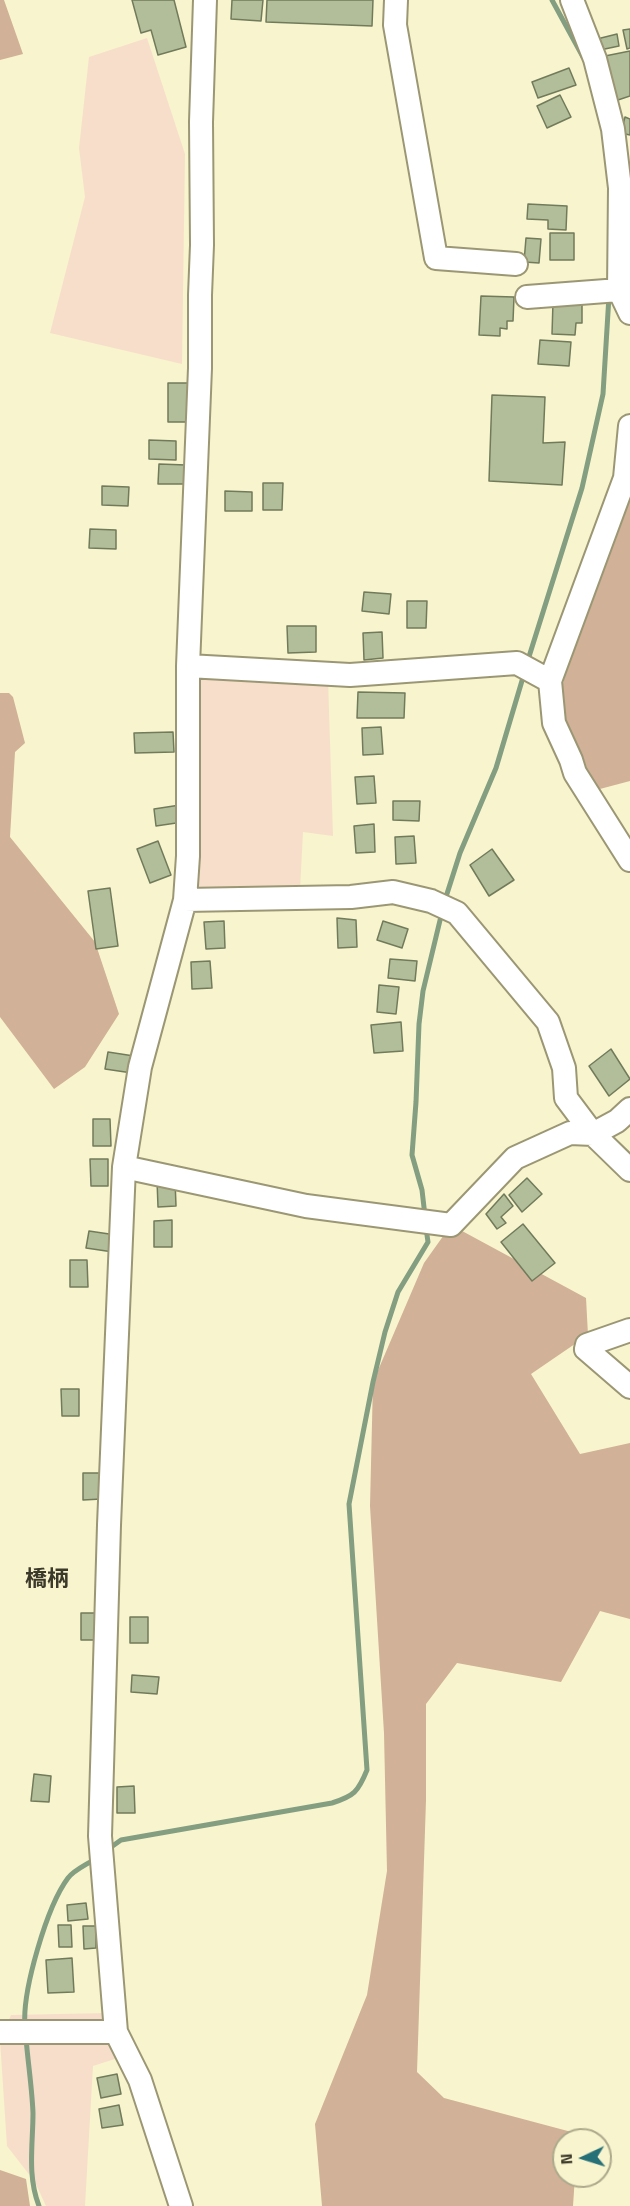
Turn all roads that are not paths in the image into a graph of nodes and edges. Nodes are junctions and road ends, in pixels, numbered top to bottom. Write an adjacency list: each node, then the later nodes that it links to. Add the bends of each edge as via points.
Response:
1 (205, 0): 9 (street, via 200,380)
2 (396, 0): 4 (street, via 394,25 436,258)
3 (572, 0): 5 (street, via 595,59 613,129 620,188)
4 (516, 264)
5 (613, 291): 6 (street); 7 (street)
6 (527, 297)
7 (630, 313)
8 (630, 426): 10 (street, via 625,478)
9 (188, 666): 10 (street, via 350,675); 12 (street, via 188,856)
10 (534, 672): 11 (street, via 575,772)
11 (630, 860)
12 (184, 900): 14 (street, via 351,897 393,892 457,913 548,1022 564,1068 566,1098); 15 (street, via 140,1067)
13 (630, 1109): 14 (street)
14 (593, 1134): 15 (street, via 570,1133 515,1158 451,1225 306,1206); 16 (street)
15 (124, 1167): 20 (street, via 100,1841)
16 (630, 1170)
17 (630, 1330): 18 (street, via 587,1345 586,1349)
18 (630, 1387)
19 (0, 2032): 20 (street)
20 (116, 2032): 21 (street, via 140,2080)
21 (181, 2206)

